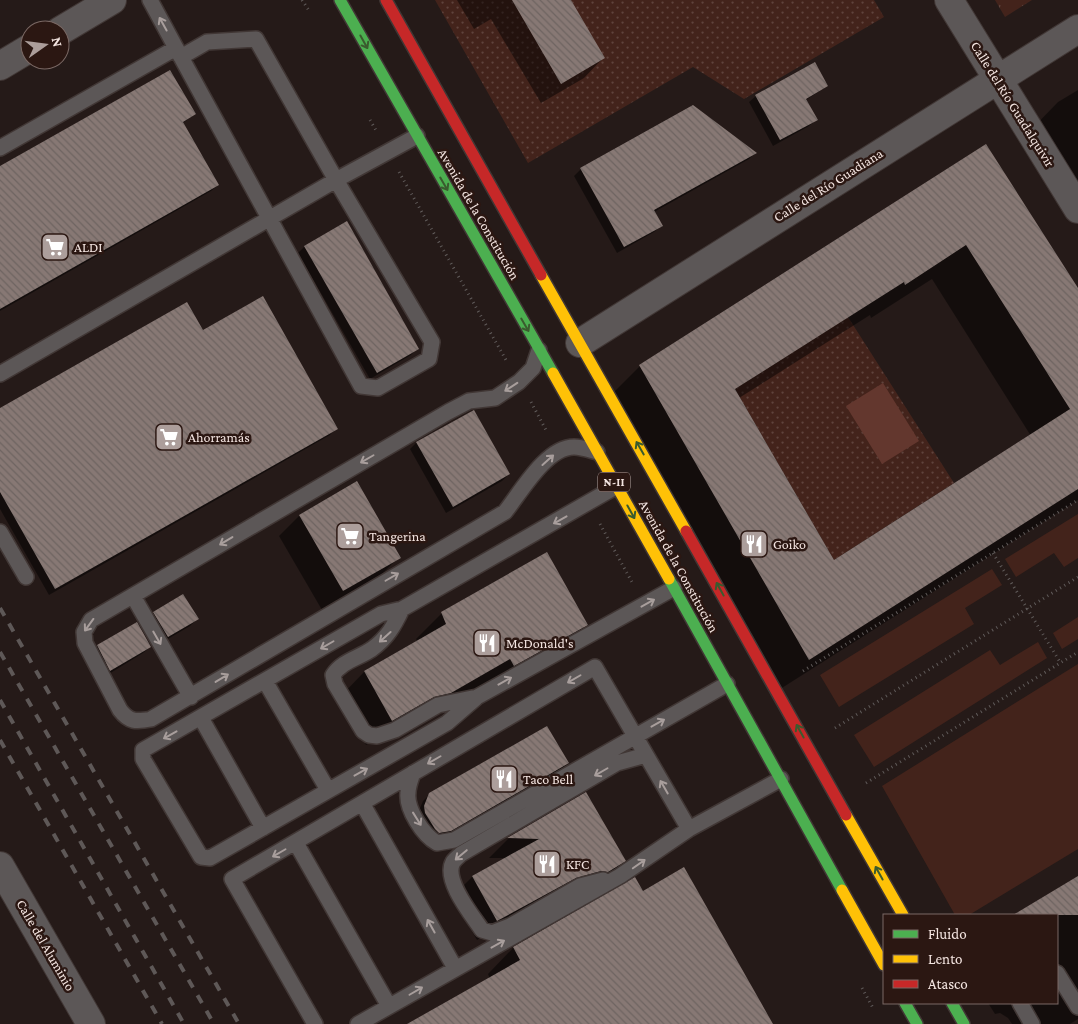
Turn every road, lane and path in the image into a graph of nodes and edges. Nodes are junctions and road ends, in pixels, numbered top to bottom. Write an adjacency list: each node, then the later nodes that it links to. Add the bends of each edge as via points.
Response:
1 (112, 0): 8 (street)
2 (150, 0): 10 (lane, one-way to 2)
3 (302, 0): 7 (path)
4 (340, 0): 14 (main road, Avenida de la Constitución / N-II, one-way to 14)
5 (386, 0): 19 (main road, Avenida de la Constitución)
6 (949, 0): 13 (street, Calle del Río Guadalquivir)
7 (309, 11)
8 (70, 24)
9 (1078, 29): 13 (street, Calle del Río Guadiana)
10 (179, 52): 15 (lane); 16 (lane, via 207,42 256,39); 18 (lane)
11 (20, 54): 12 (street)
12 (0, 66)
13 (997, 79): 17 (street, Calle del Río Guadalquivir); 19 (street, Calle del Río Guadiana)
14 (417, 136): 16 (lane); 20 (main road, Avenida de la Constitución / N-II, one-way to 20)
15 (0, 148)
16 (336, 180): 18 (lane); 18 (lane, via 432,342 430,359 378,388 360,386)
17 (1078, 209)
18 (269, 219): 21 (lane)
19 (580, 343): 54 (main road, Avenida de la Constitución, one-way to 19)
20 (539, 350): 22 (main road, Avenida de la Constitución / N-II); 30 (lane, one-way to 30, via 533,368 495,398 468,401)
21 (0, 374)
22 (597, 452): 23 (main road, Avenida de la Constitución / N-II); 38 (lane, one-way to 22, via 505,512 532,474 558,451 574,447)
23 (617, 486): 29 (main road, Avenida de la Constitución / N-II, one-way to 29); 31 (lane, one-way to 31)
24 (1078, 500): 26 (path)
25 (0, 532): 27 (lane)
26 (993, 553): 32 (path); 35 (path)
27 (26, 577)
28 (1078, 577): 32 (path)
29 (674, 588): 37 (main road, Avenida de la Constitución / N-II); 39 (lane, one-way to 29)
30 (132, 596): 38 (lane, one-way to 38); 38 (lane, one-way to 38, via 91,620 84,632 85,643 120,710 127,719 138,722 151,719)
31 (402, 609): 36 (lane, one-way to 36, via 382,614); 39 (lane, one-way to 39, via 392,631 372,649 338,668 333,675 363,731 378,736 438,705)
32 (1027, 609): 34 (path); 41 (path)
33 (1078, 652): 34 (path)
34 (1060, 662): 46 (path)
35 (803, 671)
36 (265, 681): 40 (lane); 47 (lane)
37 (727, 684): 42 (lane, one-way to 37); 45 (main road, Avenida de la Constitución / N-II)
38 (191, 697)
39 (477, 697): 47 (lane, one-way to 39, via 447,723)
40 (201, 718): 49 (lane); 49 (lane, one-way to 49, via 143,750 143,759 201,857 210,858)
41 (835, 728)
42 (635, 735): 43 (lane); 44 (lane, one-way to 44, via 595,667); 44 (lane, one-way to 42, via 408,793 410,808 429,839 437,843 454,840)
43 (646, 755): 50 (lane, one-way to 43); 53 (lane, one-way to 53, via 617,763 461,854 452,863 451,877 482,930 492,933 580,886)
44 (413, 773): 48 (lane)
45 (781, 779): 50 (lane); 55 (main road, Avenida de la Constitución / N-II)
46 (866, 783)
47 (328, 790): 49 (lane)
48 (362, 803): 51 (lane); 56 (lane, one-way to 48)
49 (264, 828)
50 (689, 829): 53 (lane, one-way to 50)
51 (296, 843): 61 (lane); 64 (lane, one-way to 64, via 232,879)
52 (0, 866): 63 (street, Calle del Aluminio)
53 (620, 876): 56 (lane, one-way to 53)
54 (902, 914)
55 (883, 963)
56 (455, 968): 61 (lane, one-way to 56)
57 (1058, 975): 62 (lane)
58 (906, 1004): 66 (main road)
59 (953, 1004): 67 (main road)
60 (1021, 1004): 68 (lane)
61 (389, 1006): 65 (lane)
62 (1078, 1007)
63 (91, 1024)
64 (315, 1024)
65 (358, 1024)
66 (917, 1024)
67 (964, 1024)
68 (1032, 1024)

